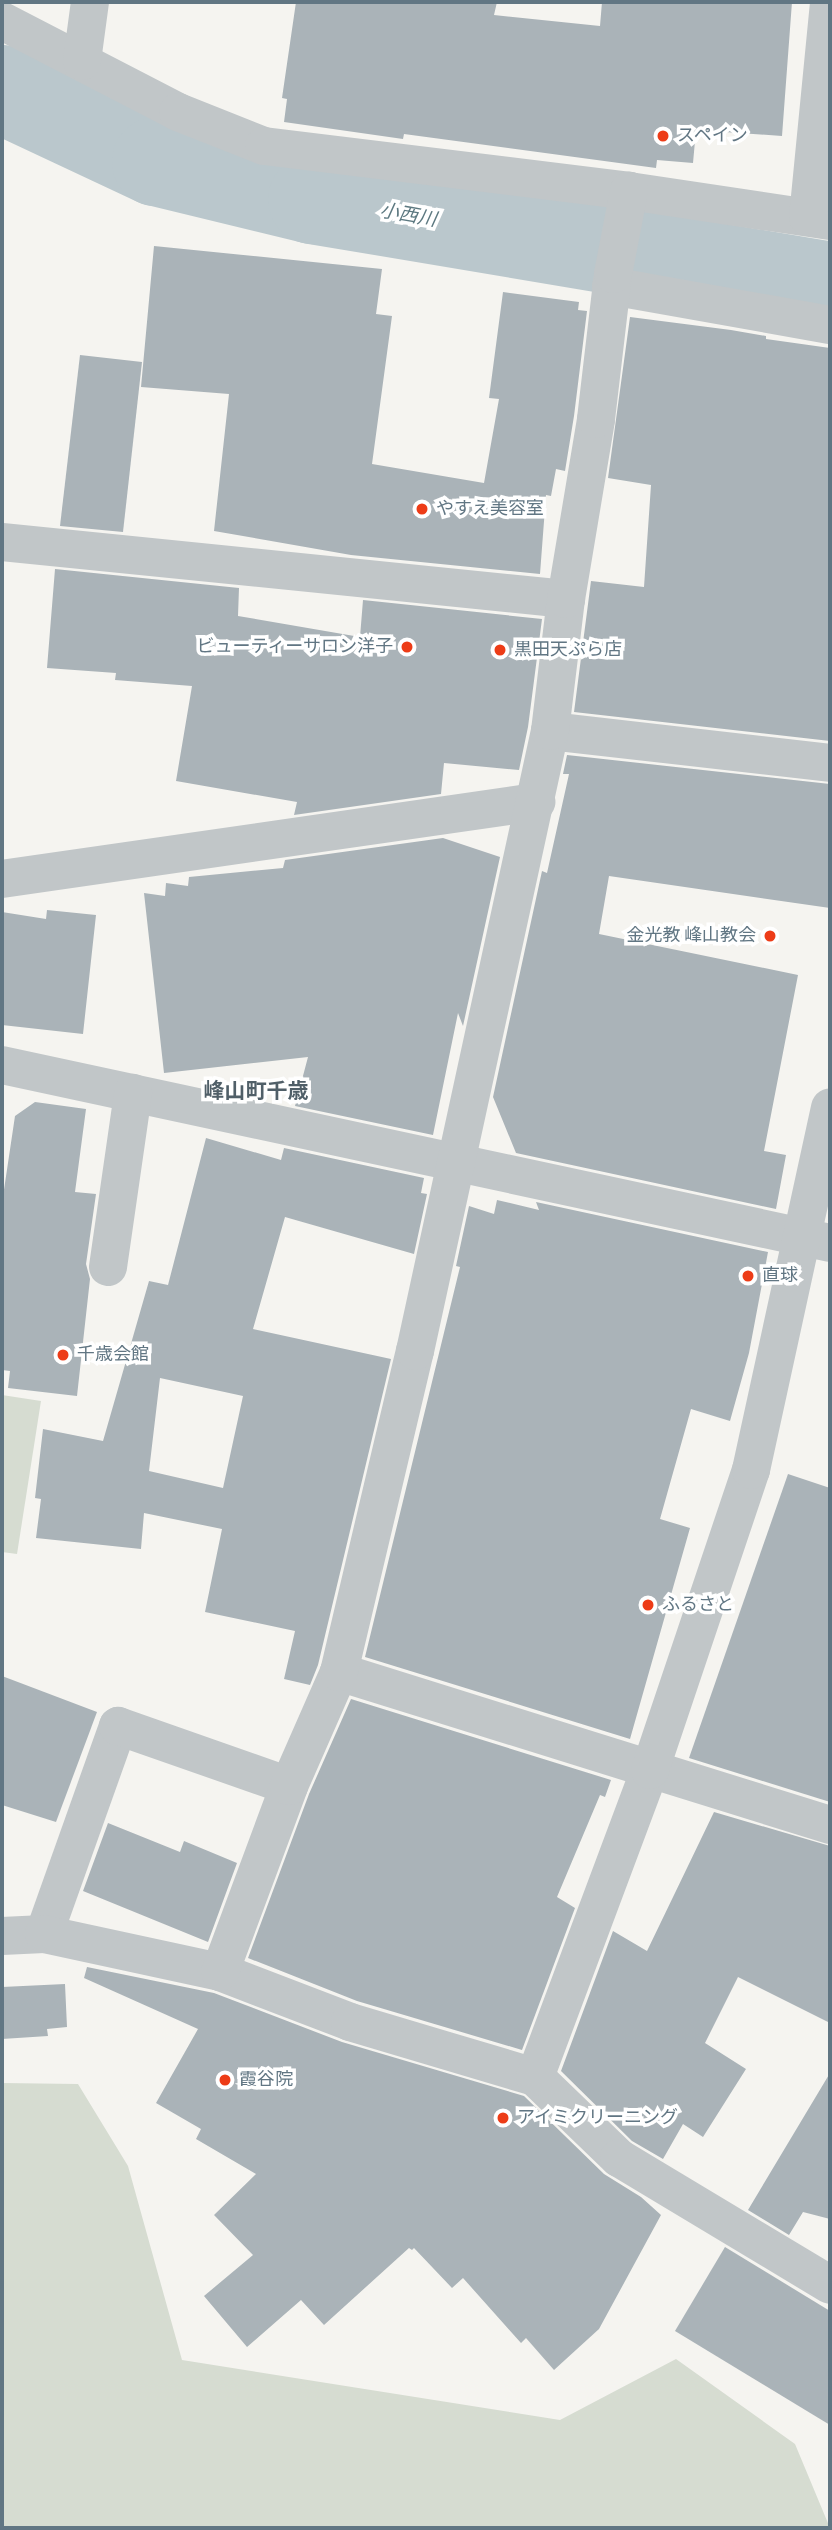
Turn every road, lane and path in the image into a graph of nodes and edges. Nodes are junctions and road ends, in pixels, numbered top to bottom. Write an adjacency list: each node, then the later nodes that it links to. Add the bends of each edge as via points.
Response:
1 (90, 2): 4 (street)
2 (829, 2): 6 (street)
3 (2, 21): 4 (street)
4 (82, 61): 5 (street, via 178,112 264,146)
5 (626, 207): 6 (street); 7 (street)
6 (819, 219)
7 (612, 280): 8 (street); 10 (street, via 596,419)
8 (830, 325)
9 (2, 542): 10 (street)
10 (566, 599): 11 (street)
11 (550, 731): 12 (street); 13 (street)
12 (830, 763)
13 (536, 802): 14 (street); 18 (street)
14 (2, 879)
15 (2, 1065): 16 (street)
16 (133, 1093): 18 (street); 20 (street)
17 (830, 1108): 19 (street)
18 (457, 1162): 19 (street); 21 (street)
19 (817, 1241): 22 (street, via 751,1470)
20 (108, 1267)
21 (339, 1672): 22 (street); 23 (street)
22 (650, 1770): 24 (street); 28 (street)
23 (289, 1787): 25 (street, via 118,1726); 27 (street)
24 (830, 1825)
25 (44, 1934): 26 (street); 27 (street)
26 (2, 1936)
27 (220, 1972): 28 (street, via 350,2022)
28 (535, 2077): 29 (street, via 619,2158)
29 (830, 2285)

